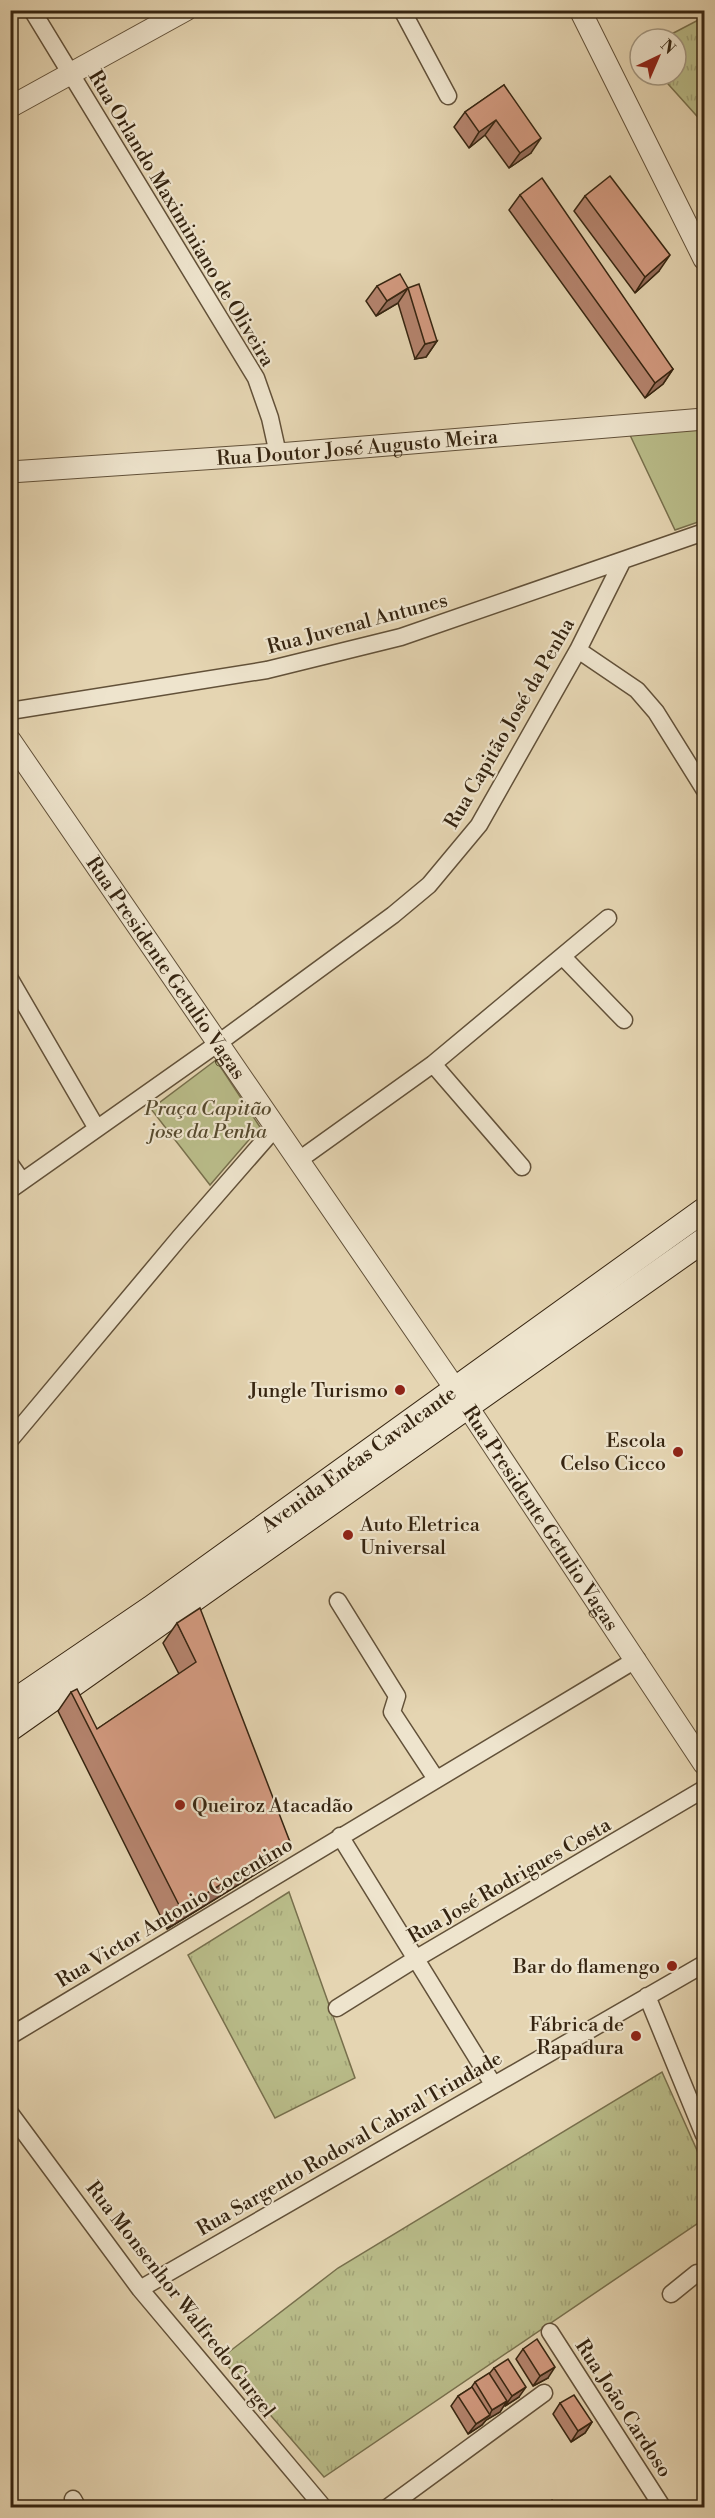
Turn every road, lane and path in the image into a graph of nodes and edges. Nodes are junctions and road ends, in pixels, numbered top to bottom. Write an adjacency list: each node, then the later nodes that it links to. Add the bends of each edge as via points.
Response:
1 (32, 10): 5 (street, Rua Orlando Maximiniano de Oliveira)
2 (186, 10): 5 (street)
3 (402, 10): 6 (street)
4 (580, 10): 8 (street)
5 (71, 74): 7 (street); 10 (street, Rua Orlando Maximiniano de Oliveira, via 256,378)
6 (448, 96)
7 (10, 106)
8 (705, 259)
9 (705, 419): 10 (street, Rua Doutor José Augusto Meira)
10 (278, 454): 11 (street, Rua Doutor José Augusto Meira)
11 (10, 472)
12 (705, 532): 13 (street, Rua Juvenal Antunes)
13 (622, 562): 14 (street, Rua Capitão José da Penha); 15 (street, Rua Juvenal Antunes, via 401,637 267,670)
14 (578, 650): 17 (street, via 637,690 656,712); 22 (street, Rua Capitão José da Penha, via 479,825 429,885)
15 (10, 711)
16 (10, 740): 22 (street, Rua Presidente Getulio Vagas)
17 (705, 789)
18 (608, 918): 19 (street)
19 (564, 957): 21 (street); 23 (street)
20 (10, 979): 24 (street)
21 (624, 1020)
22 (217, 1044): 24 (street, Rua Capitão José da Penha); 25 (street, Rua Presidente Getulio Vagas)
23 (433, 1064): 26 (street); 28 (street)
24 (96, 1127): 29 (street, Rua Capitão José da Penha)
25 (276, 1127): 26 (street, Rua Presidente Getulio Vagas); 34 (street)
26 (298, 1160): 33 (street, Rua Presidente Getulio Vagas)
27 (10, 1164): 29 (street)
28 (522, 1167)
29 (16, 1186)
30 (705, 1210): 32 (main road, Avenida Enéas Cavalcante)
31 (705, 1240): 32 (main road, Avenida Enéas Cavalcante)
32 (565, 1323): 33 (main road, Avenida Enéas Cavalcante)
33 (461, 1397): 36 (street, Rua Presidente Getulio Vagas); 37 (main road, Avenida Enéas Cavalcante)
34 (10, 1440)
35 (338, 1601): 41 (street, via 397,1696 392,1712)
36 (637, 1659): 40 (street, Rua Presidente Getulio Vagas); 41 (street, Rua Victor Antonio Cocentino)
37 (53, 1687): 38 (main road, Avenida Enéas Cavalcante); 39 (main road, Avenida Enéas Cavalcante)
38 (10, 1704)
39 (10, 1729)
40 (705, 1764)
41 (436, 1779): 43 (street, Rua Victor Antonio Cocentino)
42 (705, 1789): 44 (street, Rua José Rodrigues Costa)
43 (340, 1836): 44 (street); 48 (street, Rua Victor Antonio Cocentino)
44 (417, 1958): 47 (street, Rua José Rodrigues Costa); 49 (street)
45 (705, 1964): 46 (street, Rua Sargento Rodoval Cabral Trindade)
46 (647, 1996): 49 (street, Rua Sargento Rodoval Cabral Trindade); 51 (street)
47 (337, 2008)
48 (10, 2036)
49 (493, 2084): 53 (street, Rua Sargento Rodoval Cabral Trindade)
50 (10, 2113): 53 (street, Rua Monsenhor Walfredo Gurgel)
51 (705, 2135)
52 (705, 2274): 54 (street, via 697,2273)
53 (140, 2289): 57 (street, Rua Monsenhor Walfredo Gurgel)
54 (671, 2294)
55 (550, 2332): 59 (street, Rua João Cardoso)
56 (544, 2393): 58 (street)
57 (324, 2508)
58 (387, 2508)
59 (663, 2508)

